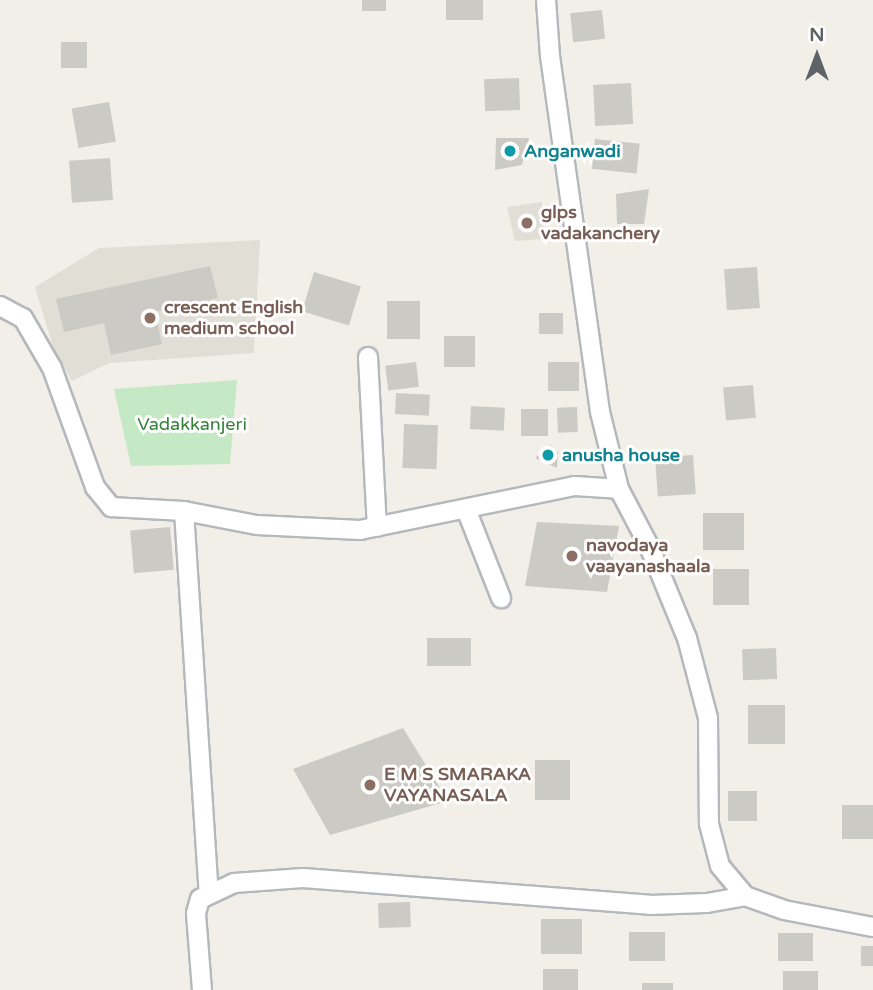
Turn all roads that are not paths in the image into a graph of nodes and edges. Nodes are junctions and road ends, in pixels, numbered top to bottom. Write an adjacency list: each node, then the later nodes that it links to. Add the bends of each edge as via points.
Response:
1 (546, 0): 4 (street, via 600,412)
2 (0, 306): 6 (street, via 23,318 52,368 91,476 111,507)
3 (368, 357): 7 (street)
4 (618, 489): 5 (street, via 575,486); 10 (street, via 649,546 687,638 708,718 709,824 720,866)
5 (466, 509): 7 (street); 8 (street)
6 (184, 511): 7 (street, via 257,525); 9 (street)
7 (377, 527)
8 (501, 598)
9 (209, 894): 10 (street, via 234,883 303,878 650,905); 12 (street, via 200,899 196,913)
10 (744, 896): 11 (street, via 784,910)
11 (873, 927)
12 (202, 990)

